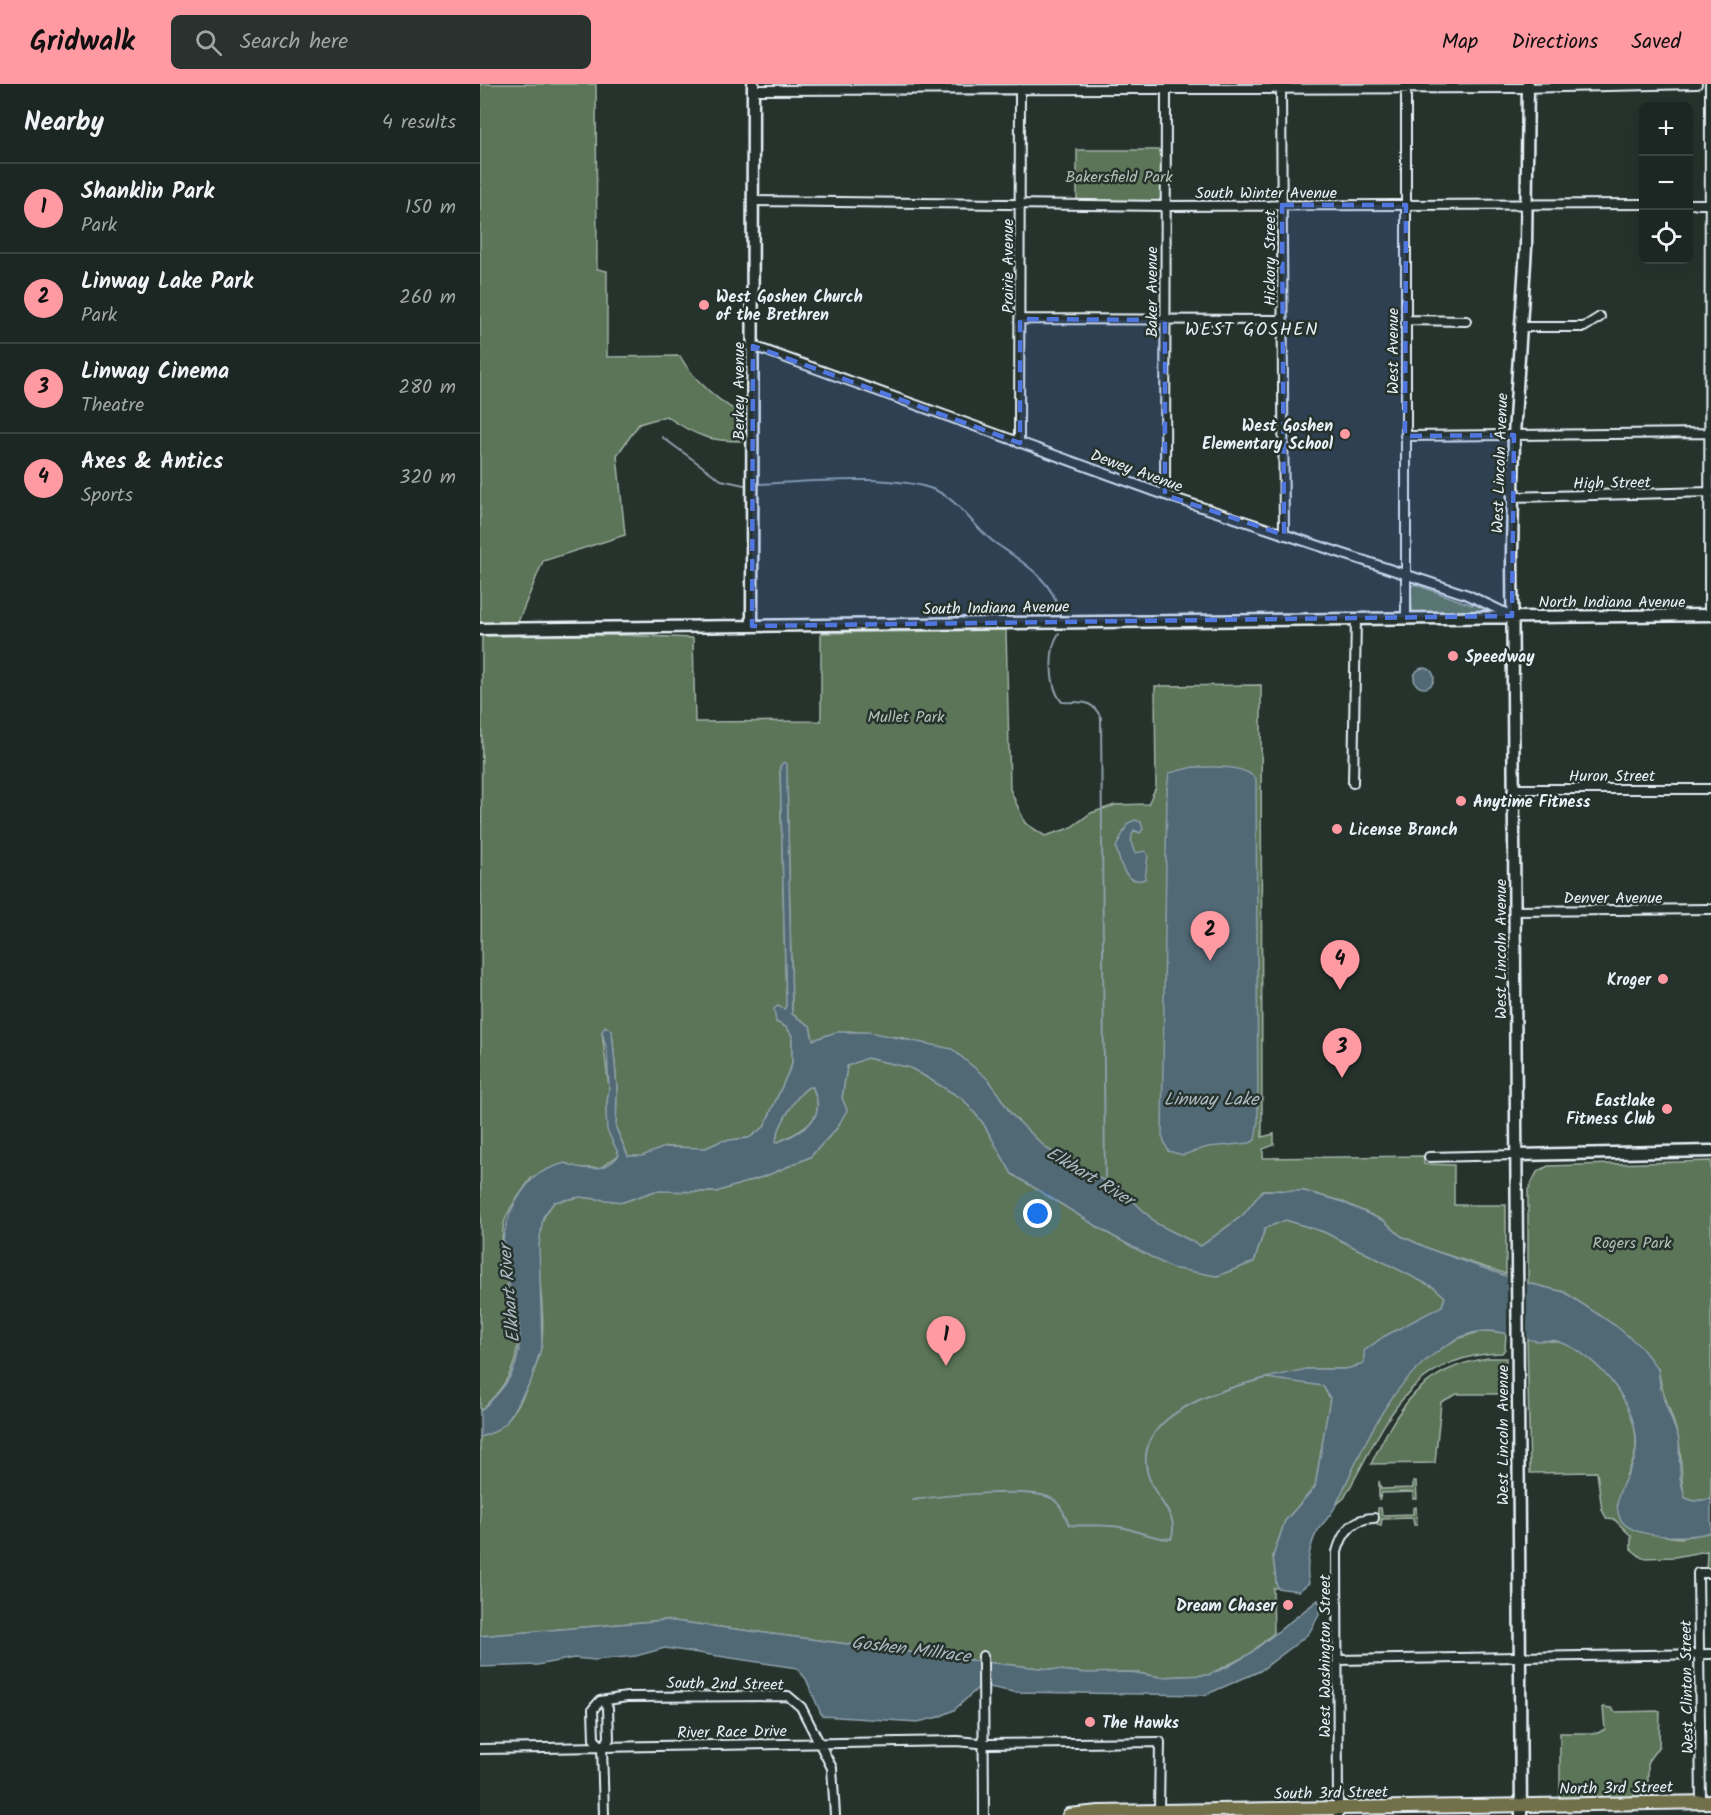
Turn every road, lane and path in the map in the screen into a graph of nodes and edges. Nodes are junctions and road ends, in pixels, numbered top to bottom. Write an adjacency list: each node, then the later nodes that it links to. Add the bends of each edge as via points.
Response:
1 (1697, 84): 4 (street)
2 (1710, 84): 13 (street)
3 (1406, 86): 4 (street); 8 (street); 16 (street, West Avenue)
4 (1528, 86): 10 (street, West Lincoln Avenue)
5 (753, 87): 6 (street); 9 (street, Berkey Avenue)
6 (1020, 89): 7 (street); 14 (street, Prairie Avenue)
7 (1166, 89): 8 (street); 17 (street, Baker Avenue)
8 (1281, 89): 15 (street, Hickory Street)
9 (753, 201): 14 (street, South Winter Avenue); 25 (street, Berkey Avenue)
10 (1527, 204): 11 (street, South Winter Avenue); 16 (street, South Winter Avenue); 24 (street, West Lincoln Avenue)
11 (1639, 204)
12 (1693, 204): 13 (street)
13 (1709, 204): 26 (street)
14 (1020, 205): 17 (street, South Winter Avenue); 19 (street, Prairie Avenue)
15 (1282, 205): 16 (street, South Winter Avenue); 17 (street, South Winter Avenue); 21 (street, Hickory Street)
16 (1406, 205): 22 (street, West Avenue)
17 (1165, 206): 20 (street, Baker Avenue)
18 (1600, 317): 24 (street, via 1584,327)
19 (1020, 319): 20 (street); 30 (street, Prairie Avenue)
20 (1165, 320): 21 (street); 32 (street, Baker Avenue)
21 (1282, 320): 34 (street, Hickory Street)
22 (1406, 320): 23 (street); 28 (street, West Avenue)
23 (1466, 321)
24 (1521, 327): 29 (street, West Lincoln Avenue)
25 (753, 346): 30 (street, Dewey Avenue); 40 (street, Berkey Avenue)
26 (1709, 384): 27 (street)
27 (1707, 434): 29 (street); 31 (street)
28 (1405, 435): 29 (street); 35 (street, West Avenue)
29 (1514, 435): 33 (street, West Lincoln Avenue)
30 (1019, 443): 32 (street, Dewey Avenue)
31 (1709, 492): 33 (street, High Street); 36 (street)
32 (1165, 495): 34 (street, Dewey Avenue)
33 (1512, 497): 37 (street, West Lincoln Avenue)
34 (1284, 535): 35 (street, Dewey Avenue)
35 (1405, 576): 37 (street, Dewey Avenue, via 1468,595); 39 (street, West Avenue)
36 (1710, 615): 37 (street, North Indiana Avenue)
37 (1512, 616): 39 (street, South Indiana Avenue); 43 (street, West Lincoln Avenue)
38 (1356, 619): 39 (street, South Indiana Avenue); 40 (street, South Indiana Avenue); 42 (street)
39 (1406, 619)
40 (752, 626): 41 (street, South Indiana Avenue)
41 (480, 629)
42 (1353, 783)
43 (1514, 789): 44 (street, Huron Street); 46 (street, West Lincoln Avenue)
44 (1711, 789)
45 (1711, 909): 46 (street, Denver Avenue)
46 (1515, 911): 48 (street, West Lincoln Avenue)
47 (1711, 1151): 48 (street)
48 (1516, 1155): 49 (street); 54 (street, West Lincoln Avenue)
49 (1429, 1157)
50 (1374, 1518): 56 (street, West Washington Street, via 1356,1521 1339,1545)
51 (1711, 1573): 52 (street, West Clinton Street, via 1698,1573)
52 (1699, 1654): 53 (street); 54 (street); 62 (street, West Clinton Street)
53 (1711, 1654)
54 (1519, 1657): 56 (street); 63 (street, West Lincoln Avenue)
55 (983, 1658): 59 (street)
56 (1338, 1660): 65 (street, West Washington Street)
57 (605, 1701): 58 (street, South 2nd Street, via 627,1696 788,1696 801,1707); 60 (street, via 609,1739); 60 (street, via 597,1702 593,1709 594,1739)
58 (819, 1743): 59 (street, River Race Drive); 60 (street, River Race Drive); 67 (street, South 2nd Street, via 833,1773)
59 (984, 1743): 64 (street, River Race Drive, via 1160,1742); 68 (street)
60 (602, 1747): 61 (street, River Race Drive); 66 (street)
61 (480, 1749)
62 (1706, 1802): 63 (main road, North 3rd Street)
63 (1521, 1810): 65 (main road, South 3rd Street)
64 (1159, 1811): 65 (main road, South 3rd Street); 69 (main road, South 3rd Street)
65 (1338, 1811)
66 (604, 1815)
67 (835, 1815)
68 (984, 1815)
69 (1069, 1815)

